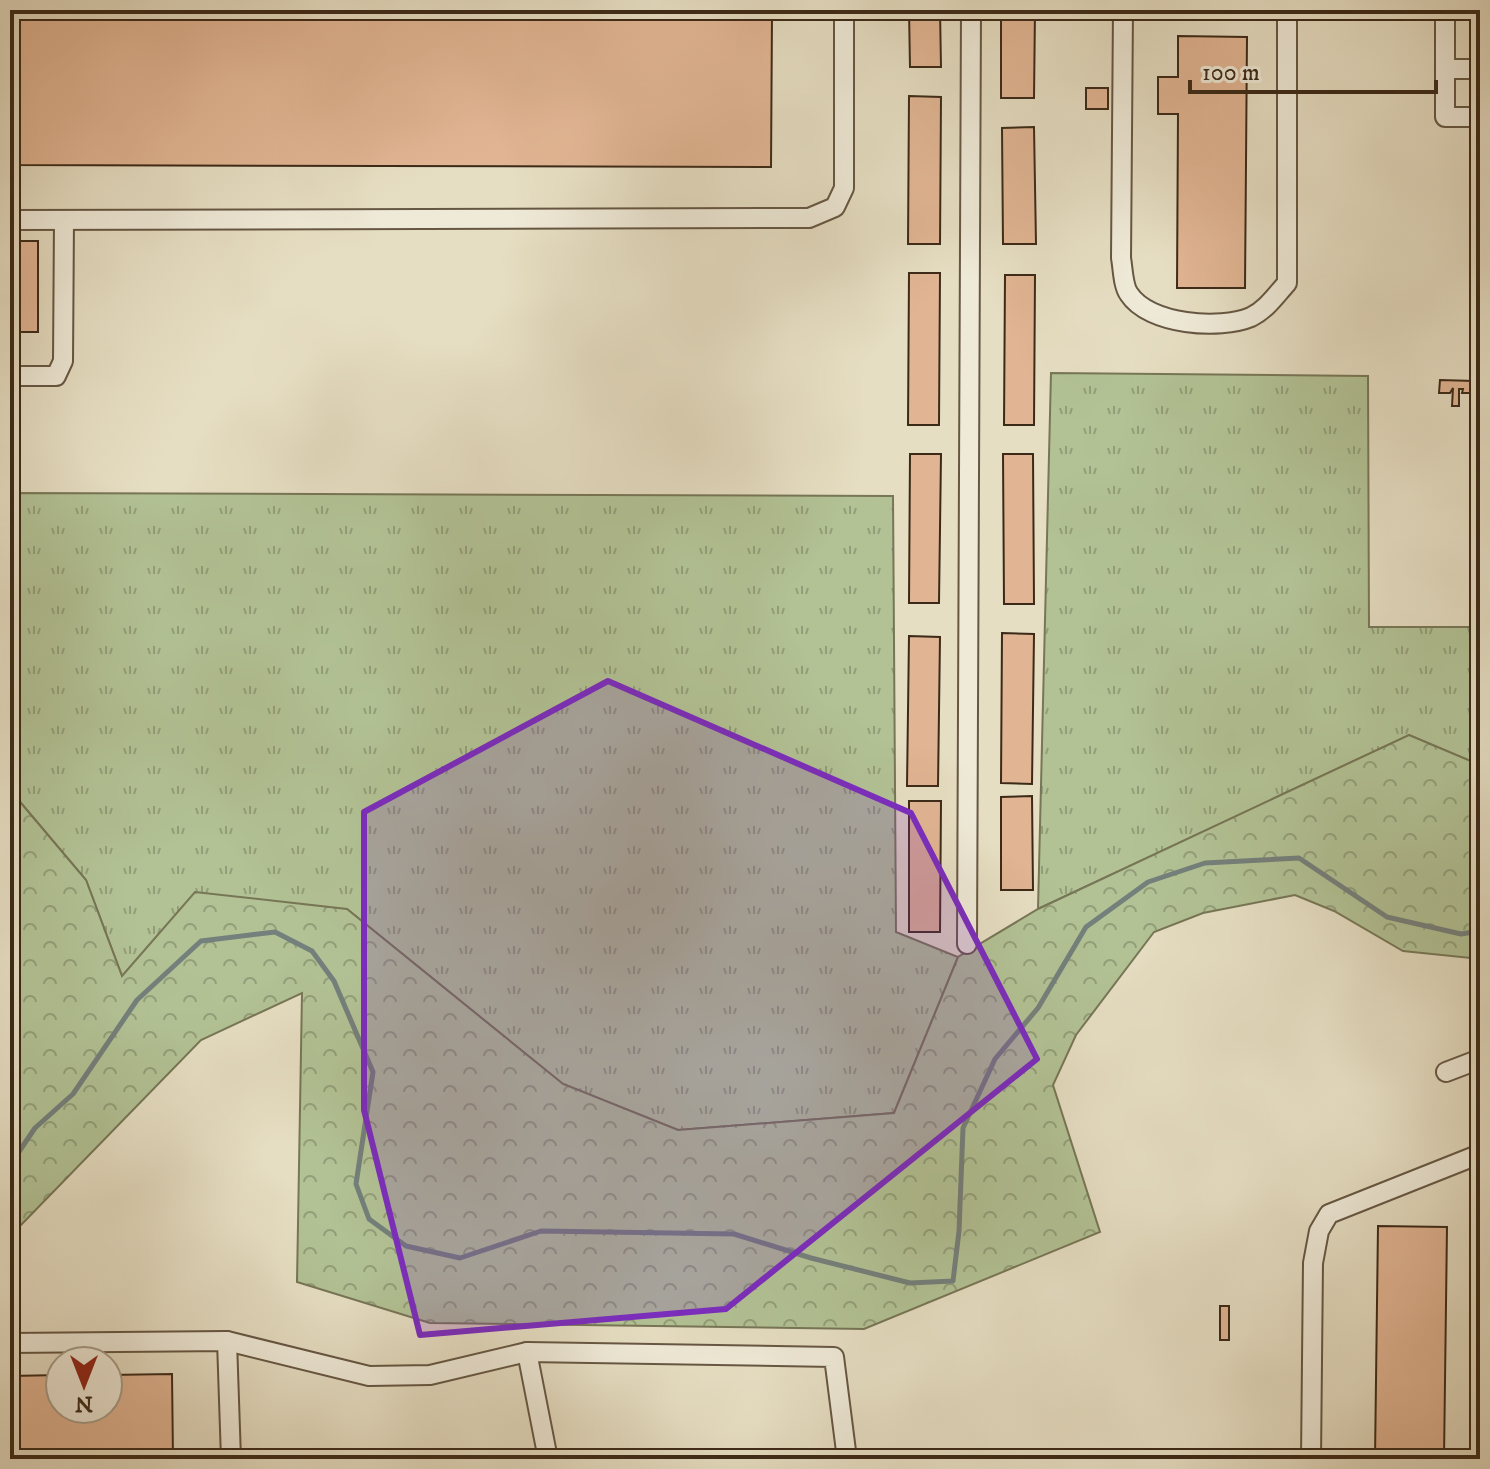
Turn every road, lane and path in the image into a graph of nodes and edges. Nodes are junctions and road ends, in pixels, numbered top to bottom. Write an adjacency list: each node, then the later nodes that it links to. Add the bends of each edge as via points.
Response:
1 (844, 10): 10 (lane, via 844,188 835,207 809,218)
2 (971, 10): 12 (lane)
3 (1123, 10): 4 (lane, via 1121,258 1128,294 1145,309 1174,321 1213,324 1250,317 1267,307 1287,283)
4 (1287, 10)
5 (1445, 10): 6 (lane)
6 (1445, 69): 7 (lane); 8 (lane, via 1445,117)
7 (1480, 69)
8 (1480, 117)
9 (10, 220): 10 (lane)
10 (64, 220): 11 (lane, via 63,361 56,376)
11 (10, 376)
12 (967, 944)
13 (1480, 1059): 14 (lane)
14 (1446, 1072)
15 (1480, 1154): 22 (lane, via 1329,1214 1319,1231 1313,1263)
16 (227, 1341): 17 (lane); 18 (lane, via 369,1376 430,1375); 19 (lane)
17 (10, 1343)
18 (527, 1352): 20 (lane); 21 (lane, via 834,1357)
19 (231, 1459)
20 (548, 1459)
21 (847, 1459)
22 (1311, 1459)

